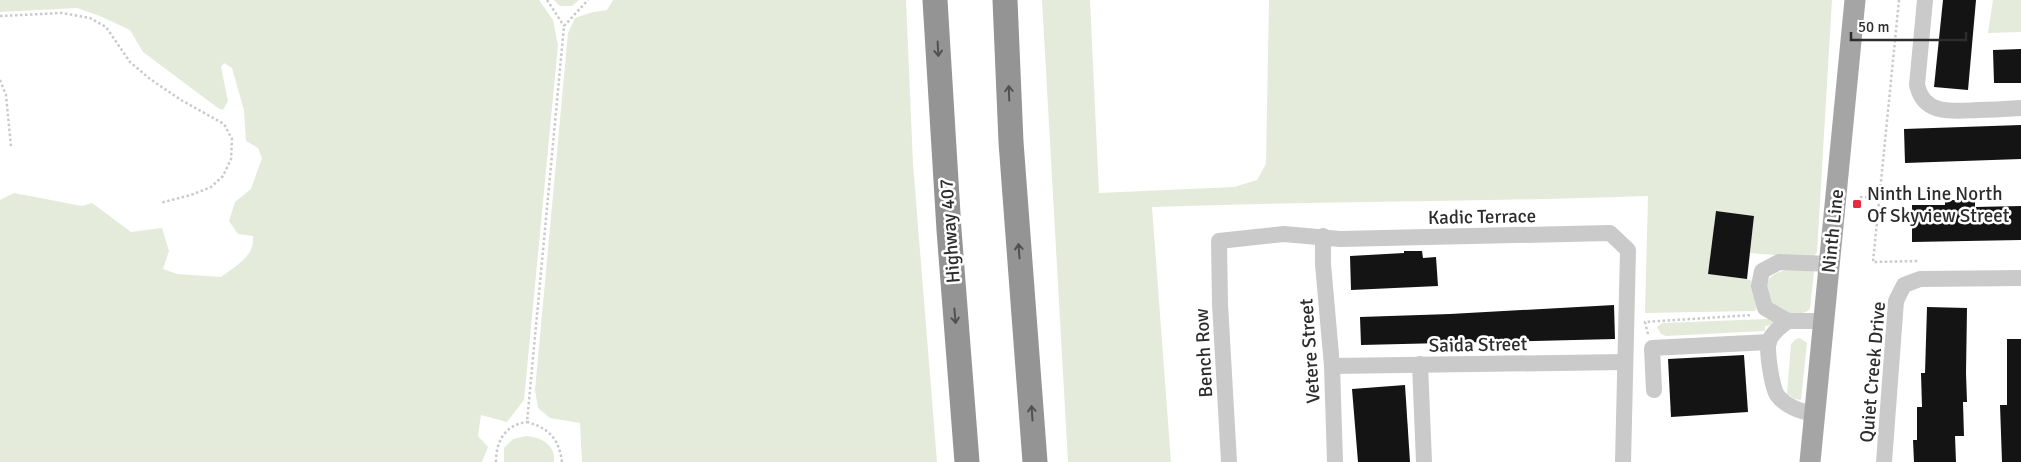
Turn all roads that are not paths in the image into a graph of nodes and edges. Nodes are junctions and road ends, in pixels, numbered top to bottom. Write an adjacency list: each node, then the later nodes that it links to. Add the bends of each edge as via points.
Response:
1 (935, 0): 18 (highway, Highway 407, one-way to 18)
2 (1005, 0): 19 (highway, one-way to 2, via 1011,142)
3 (1855, 0): 8 (main road, Ninth Line)
4 (1925, 0): 5 (street, via 1917,85 1924,100 1938,109 1952,111)
5 (2021, 108)
6 (1323, 236): 7 (street, Kadic Terrace, via 1284,234); 13 (street, Kadic Terrace, via 1350,239 1610,233 1628,250); 15 (street, Vetere Street)
7 (1219, 241): 20 (street, Bench Row)
8 (1829, 264): 10 (street, via 1779,262 1762,271 1759,286 1765,308); 11 (main road, Ninth Line)
9 (2021, 278): 25 (street, Quiet Creek Drive, via 1920,279 1904,285 1896,301)
10 (1788, 321): 11 (street); 12 (street, via 1777,329)
11 (1824, 321): 17 (main road, Ninth Line)
12 (1769, 342): 16 (street, via 1652,348); 17 (street, via 1770,377 1777,395 1794,409)
13 (1625, 362): 14 (street, Saida Street); 23 (street, Kadic Terrace)
14 (1420, 364): 15 (street, Saida Street); 22 (street)
15 (1332, 366): 21 (street, Vetere Street)
16 (1654, 390)
17 (1815, 415): 24 (main road, Ninth Line)
18 (967, 462)
19 (1035, 462)
20 (1229, 462)
21 (1335, 462)
22 (1424, 462)
23 (1623, 462)
24 (1810, 462)
25 (1884, 462)

